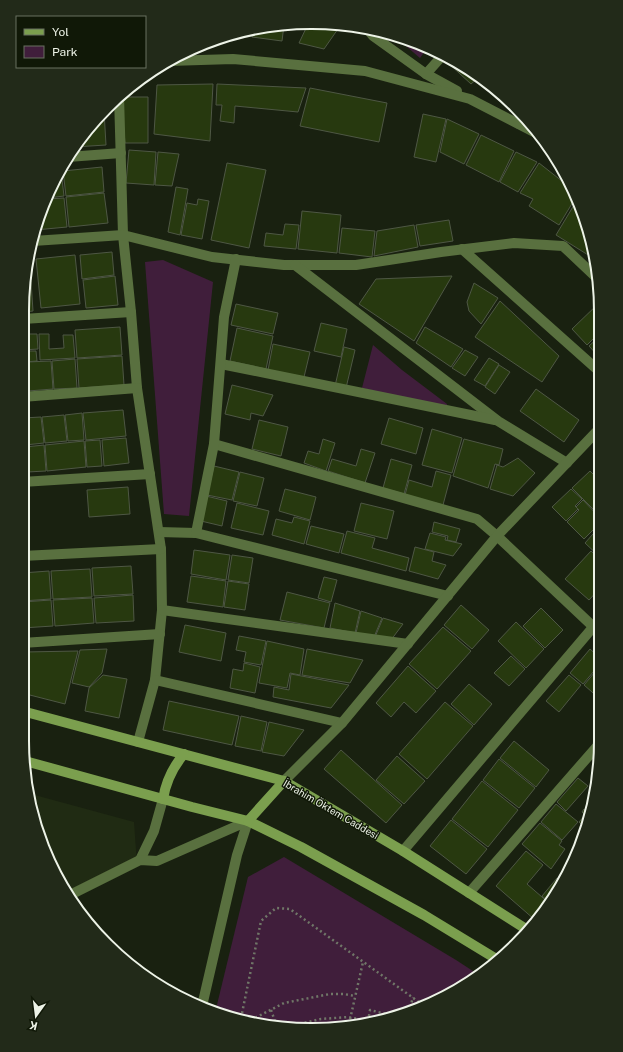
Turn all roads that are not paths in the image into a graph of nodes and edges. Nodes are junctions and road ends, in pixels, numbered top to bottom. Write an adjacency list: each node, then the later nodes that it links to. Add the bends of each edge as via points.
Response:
1 (373, 36): 4 (street)
2 (439, 60): 4 (street)
3 (182, 61): 5 (street, via 233,59 365,71)
4 (426, 74): 5 (street)
5 (470, 99): 7 (street)
6 (120, 104): 8 (street)
7 (519, 120)
8 (121, 152): 9 (street); 10 (street)
9 (76, 156)
10 (123, 235): 11 (street); 13 (street, via 212,257); 16 (street)
11 (39, 240)
12 (462, 249): 14 (street, via 356,265); 15 (street, via 514,243 563,246); 19 (street)
13 (236, 260): 14 (street); 18 (street, via 224,317)
14 (295, 265): 22 (street)
15 (592, 273)
16 (131, 312): 17 (street); 20 (street)
17 (29, 319)
18 (221, 364): 22 (street); 24 (street)
19 (594, 367)
20 (136, 388): 21 (street); 26 (street)
21 (29, 396)
22 (498, 421): 25 (street)
23 (594, 434): 25 (street)
24 (214, 444): 29 (street); 30 (street, via 476,520)
25 (567, 463): 30 (street)
26 (150, 474): 27 (street); 28 (street)
27 (29, 482)
28 (159, 532): 29 (street); 31 (street)
29 (196, 533): 33 (street)
30 (497, 536): 33 (street); 35 (street)
31 (161, 549): 32 (street); 34 (street)
32 (29, 556)
33 (448, 596): 39 (street)
34 (162, 610): 37 (street); 39 (street)
35 (594, 622)
36 (594, 631): 50 (street)
37 (160, 634): 38 (street); 40 (street)
38 (29, 643)
39 (408, 644): 42 (street)
40 (155, 680): 42 (street); 43 (street)
41 (29, 713): 43 (main road, İbrahim Öktem Caddesi)
42 (342, 723): 47 (street)
43 (138, 742): 45 (main road, İbrahim Öktem Caddesi)
44 (593, 751): 53 (street)
45 (184, 754): 47 (main road, İbrahim Öktem Caddesi); 48 (main road, via 171,771)
46 (30, 762): 48 (main road)
47 (284, 781): 49 (main road); 50 (main road, İbrahim Öktem Caddesi)
48 (163, 799): 49 (main road); 51 (street, via 154,831)
49 (248, 822): 51 (street, via 158,861); 55 (main road, via 301,847 424,915); 56 (street)
50 (403, 851): 53 (main road, İbrahim Öktem Caddesi)
51 (140, 860): 52 (street)
52 (74, 893)
53 (469, 893): 54 (main road, İbrahim Öktem Caddesi)
54 (524, 927)
55 (493, 957)
56 (203, 1001)

